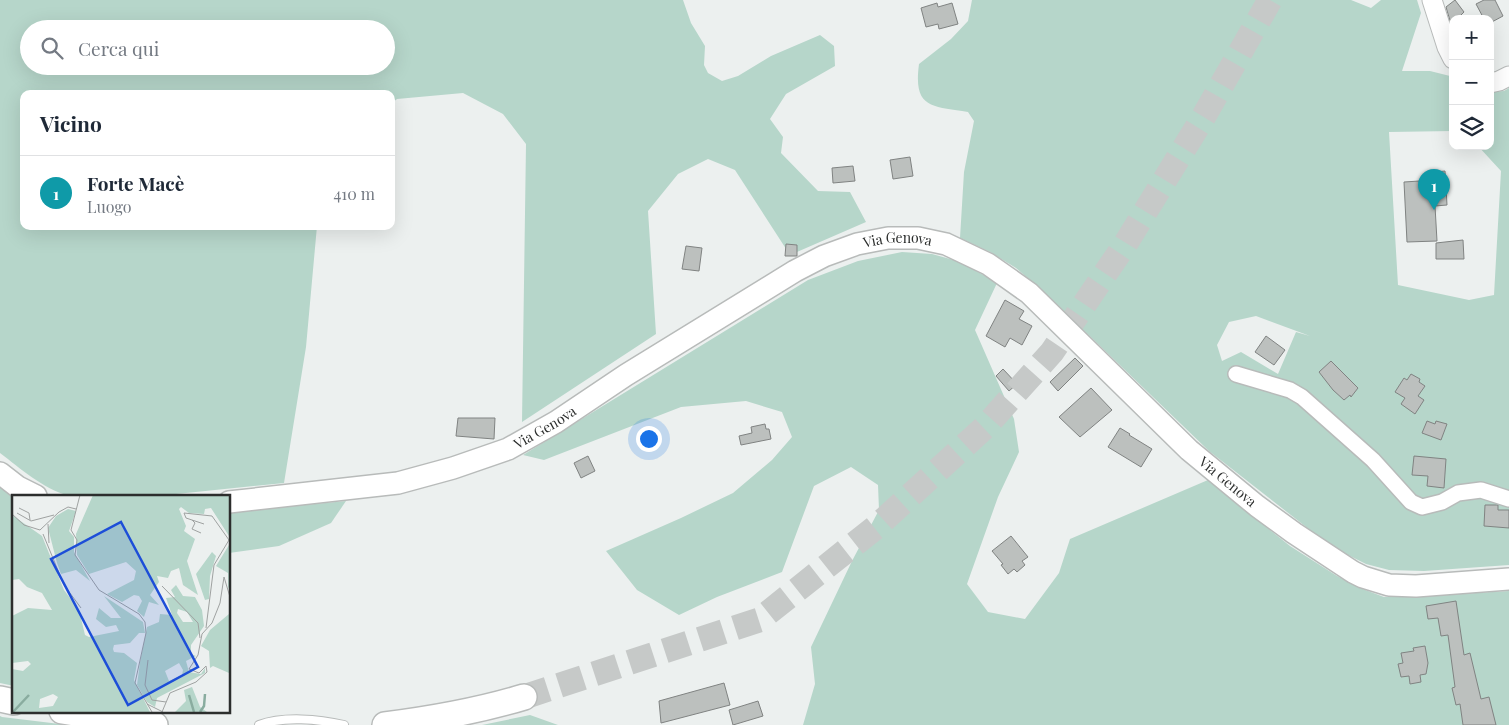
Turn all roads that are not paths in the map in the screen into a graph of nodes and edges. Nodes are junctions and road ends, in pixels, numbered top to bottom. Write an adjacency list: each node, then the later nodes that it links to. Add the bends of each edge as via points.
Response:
1 (1432, 0): 2 (street)
2 (1449, 51)
3 (1509, 76): 4 (street)
4 (1494, 82)
5 (1236, 374): 8 (street, via 1290,390 1302,397 1373,460 1410,502 1422,506 1442,502 1458,493 1481,490)
6 (0, 474): 7 (main road)
7 (34, 495)
8 (1509, 499)
9 (230, 502): 10 (main road, Via Genova, via 398,484 508,449 556,422 730,310 824,256 857,244 888,238 918,238 946,244 1006,275 1029,293 1195,455 1288,528 1353,572 1388,585)
10 (1509, 579)
11 (524, 697): 16 (highway, via 447,716)
12 (69, 712): 13 (highway)
13 (155, 725)
14 (259, 725): 15 (lane, via 313,720)
15 (344, 725)
16 (385, 725)

